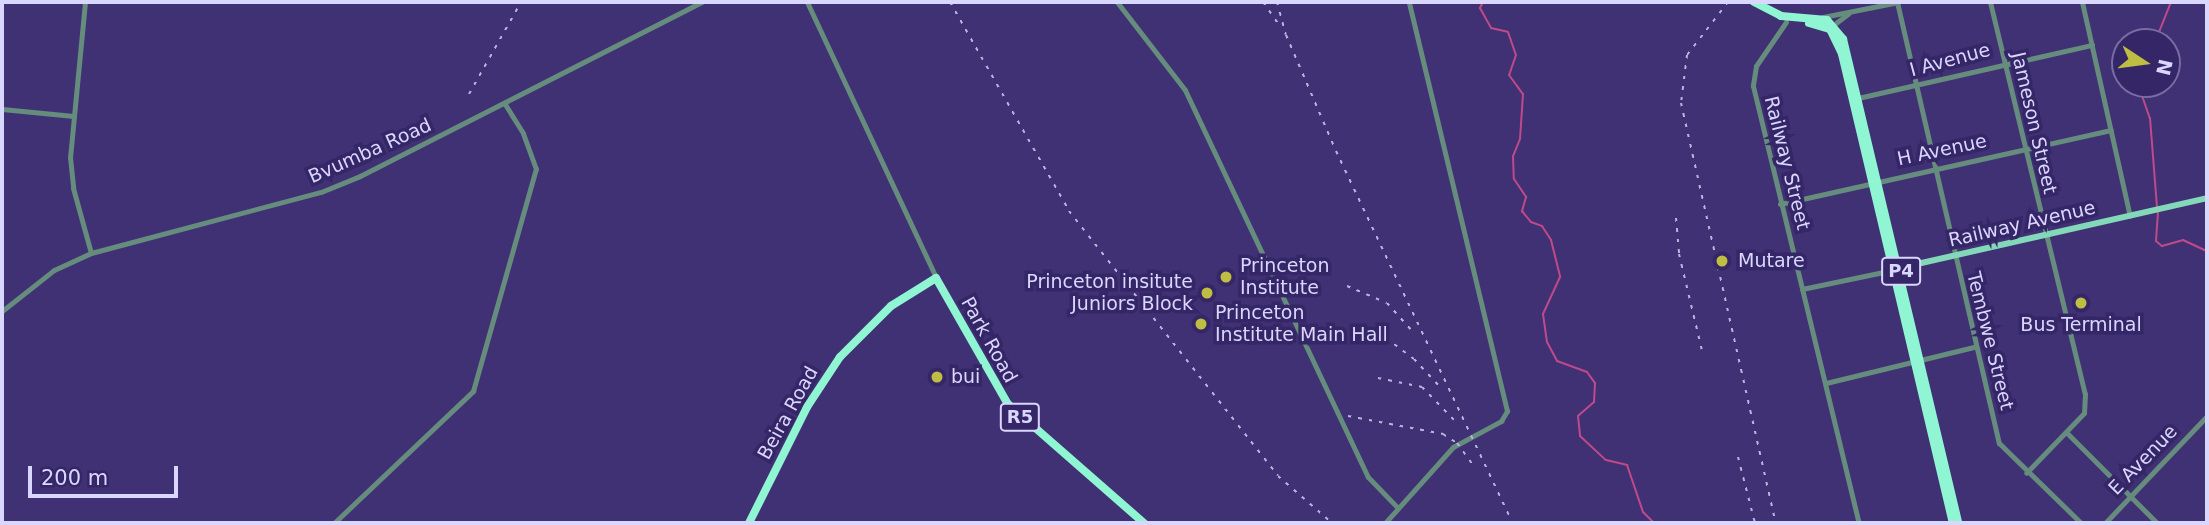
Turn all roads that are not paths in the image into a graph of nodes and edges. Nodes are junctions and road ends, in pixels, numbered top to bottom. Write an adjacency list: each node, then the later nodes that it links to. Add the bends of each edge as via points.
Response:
1 (85, 2): 21 (street)
2 (702, 2): 19 (street, Bvumba Road)
3 (807, 2): 33 (street)
4 (1117, 2): 43 (street, via 1185,90 1368,477)
5 (1409, 2): 43 (street, via 1507,411 1501,421 1453,447)
6 (1746, 2): 13 (highway)
7 (1754, 2): 12 (highway, via 1781,16)
8 (1898, 2): 11 (street); 17 (street, Tembwe Street)
9 (1990, 2): 16 (street, Jameson Street)
10 (2082, 2): 15 (street)
11 (1854, 10): 12 (street); 14 (street)
12 (1819, 18): 14 (highway)
13 (1786, 22): 14 (highway); 27 (street, Railway Street, via 1752,76)
14 (1832, 26): 18 (highway, P4, via 1843,38); 25 (highway, P4)
15 (2092, 45): 16 (street, I Avenue); 22 (street)
16 (2004, 62): 17 (street, I Avenue); 23 (street, Jameson Street)
17 (1915, 86): 18 (street, I Avenue); 24 (street, Tembwe Street)
18 (1858, 98): 25 (highway, P4)
19 (505, 104): 30 (street, Bvumba Road, via 321,192); 44 (street, via 523,133 536,169 473,391)
20 (2, 108): 21 (street)
21 (74, 116): 30 (street, via 73,188)
22 (2111, 130): 23 (street, H Avenue); 28 (street)
23 (2024, 149): 24 (street, H Avenue); 29 (street, Jameson Street)
24 (1934, 168): 25 (street, H Avenue); 31 (street, Tembwe Street)
25 (1876, 181): 27 (street, H Avenue); 32 (highway, P4)
26 (2207, 198): 28 (main road, Railway Avenue)
27 (1780, 204): 34 (street, Railway Street)
28 (2130, 216): 29 (main road, Railway Avenue)
29 (2044, 236): 31 (main road, Railway Avenue); 40 (street, Jameson Street, via 2085,394 2084,413)
30 (91, 253): 35 (street, Bvumba Road, via 54,270)
31 (1953, 256): 32 (main road, Railway Avenue); 36 (street, Tembwe Street)
32 (1896, 269): 34 (street, Railway Avenue); 37 (highway, P4)
33 (936, 278): 45 (highway, Beira Road, via 876,319 822,380); 46 (highway, Park Road / R5, via 1008,404)
34 (1802, 289): 38 (street, Railway Street)
35 (2, 310)
36 (1974, 347): 37 (street); 41 (street, Tembwe Street, via 1999,443)
37 (1918, 362): 38 (street); 49 (highway, P4); 50 (highway, P4)
38 (1826, 383): 48 (street, Railway Street)
39 (2205, 418): 42 (street, E Avenue)
40 (2067, 433): 41 (street); 42 (street)
41 (2026, 473): 51 (street, Tembwe Street)
42 (2129, 497): 52 (street, E Avenue); 53 (street)
43 (1398, 508): 47 (street)
44 (334, 523)
45 (749, 523)
46 (1144, 523)
47 (1385, 523)
48 (1859, 523)
49 (1953, 523)
50 (1958, 523)
51 (2081, 523)
52 (2105, 523)
53 (2157, 523)

